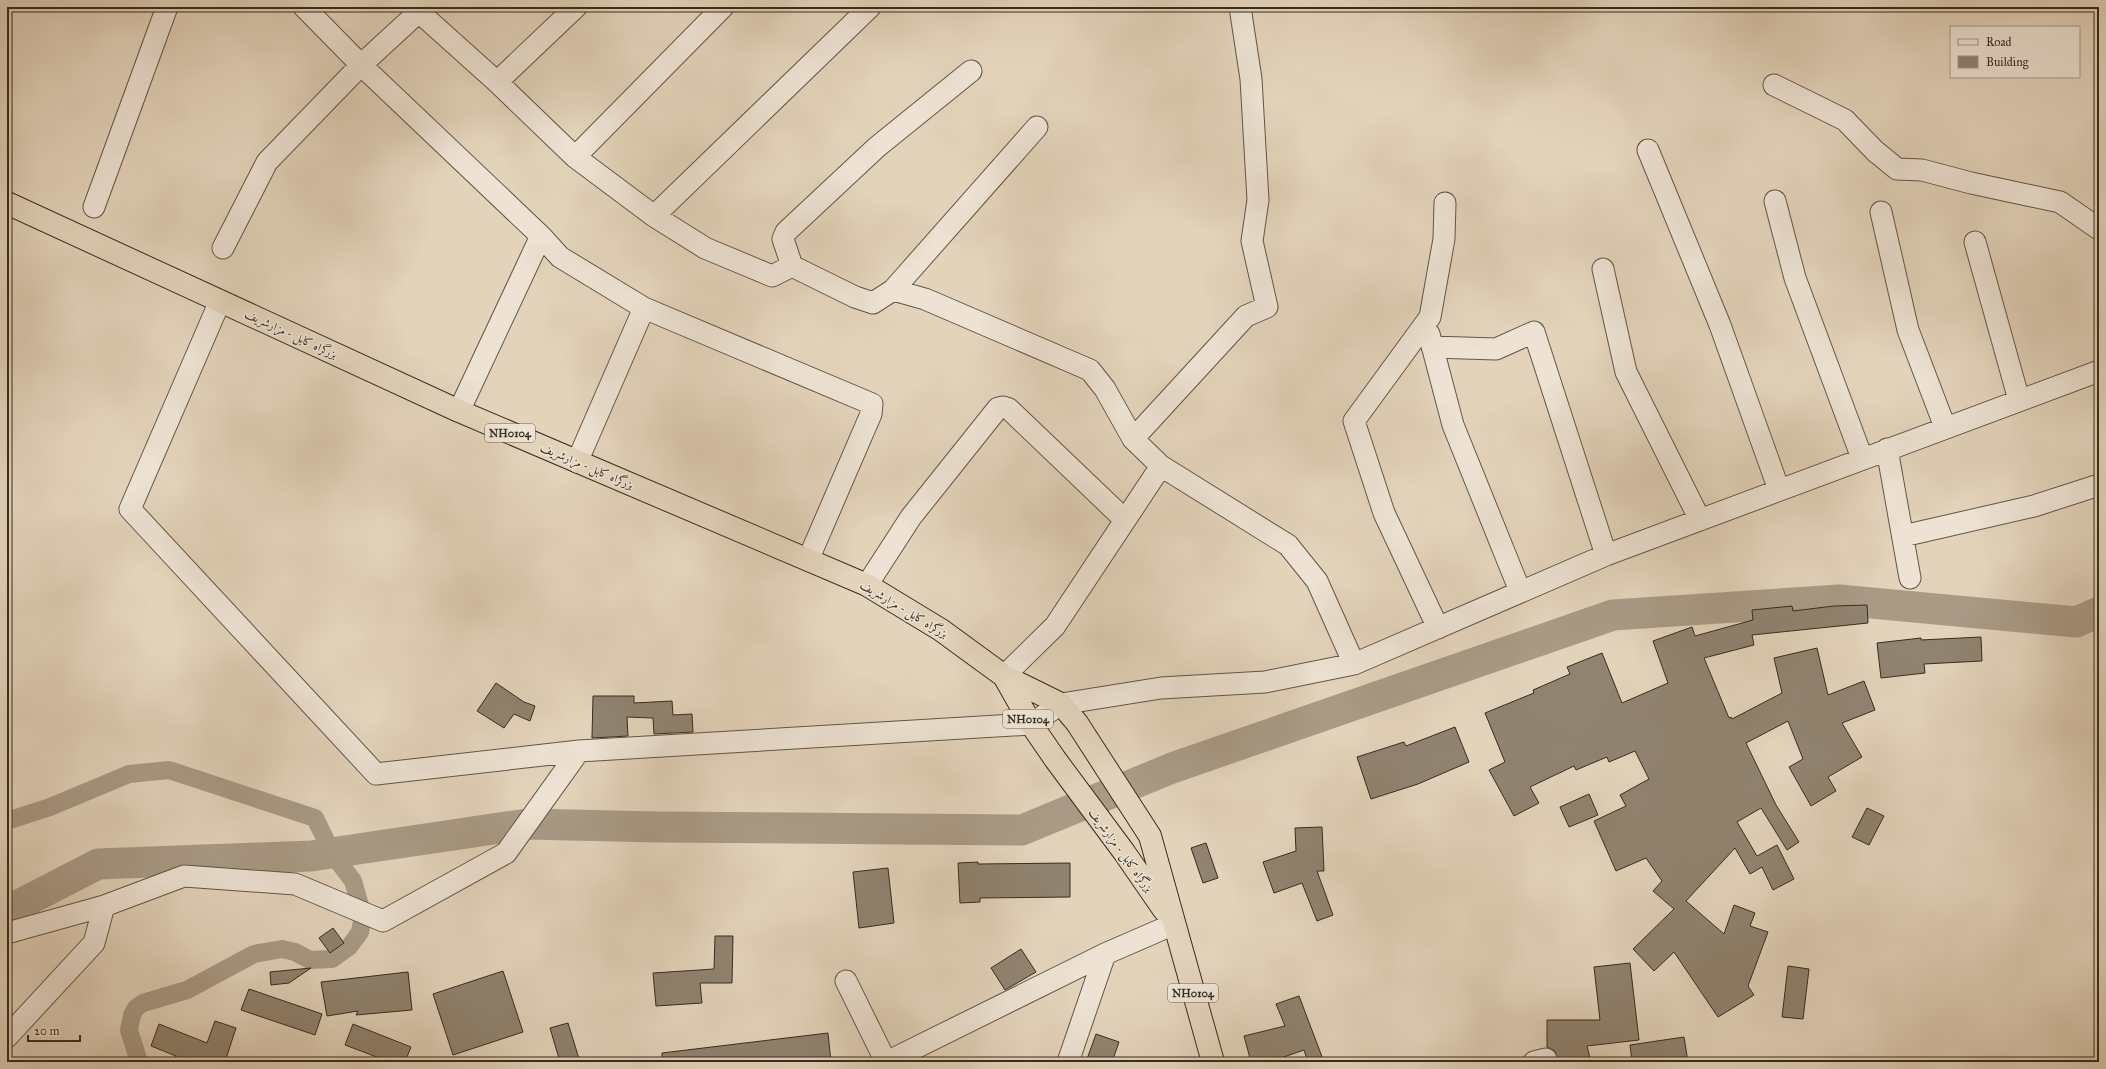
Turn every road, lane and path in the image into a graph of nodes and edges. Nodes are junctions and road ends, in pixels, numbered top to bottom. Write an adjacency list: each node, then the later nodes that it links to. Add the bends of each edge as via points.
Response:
1 (167, 7): 18 (street)
2 (304, 7): 8 (street)
3 (576, 7): 10 (street)
4 (723, 7): 14 (street)
5 (870, 7): 20 (street)
6 (1240, 7): 36 (street, via 1251,80 1258,200 1252,241 1267,307 1246,316)
7 (421, 10): 8 (street); 10 (street)
8 (361, 65): 22 (street); 24 (street, via 267,162)
9 (971, 70): 25 (street, via 877,147 786,232 783,240)
10 (497, 82): 14 (street)
11 (1774, 85): 21 (street, via 1845,120 1897,169 1922,170 2060,202)
12 (1038, 127): 27 (street)
13 (1648, 150): 42 (street, via 1720,325)
14 (575, 157): 20 (street)
15 (1775, 201): 38 (street, via 1795,278)
16 (7, 203): 28 (highway, بزرگراه کابل - مزارشریف / NH0104)
17 (1445, 203): 30 (street, via 1444,239 1430,317)
18 (94, 207)
19 (1881, 212): 35 (street, via 1908,330)
20 (654, 216): 25 (street, via 705,248 772,276)
21 (2099, 229)
22 (541, 236): 29 (street, via 560,257); 34 (street)
23 (1975, 242): 33 (street)
24 (222, 248)
25 (792, 266): 27 (street, via 855,297 873,303)
26 (1603, 269): 44 (street, via 1626,372)
27 (893, 290): 36 (street, via 925,299 1090,370 1105,389)
28 (220, 301): 34 (highway, بزرگراه کابل - مزارشریف / NH0104); 56 (street, via 130,509 376,774)
29 (644, 308): 39 (street); 47 (street, via 872,404 871,414)
30 (1426, 323): 31 (street); 51 (street, via 1354,421 1384,513)
31 (1432, 346): 46 (street, via 1496,349 1534,332); 50 (street, via 1453,425)
32 (2099, 371): 33 (street)
33 (2019, 400): 35 (street)
34 (460, 411): 39 (highway, بزرگراه کابل - مزارشریف / NH0104)
35 (1945, 427): 37 (street)
36 (1133, 439): 40 (street)
37 (1887, 449): 38 (street); 45 (street)
38 (1862, 458): 42 (street)
39 (577, 462): 47 (highway, بزرگراه کابل - مزارشریف / NH0104)
40 (1160, 466): 43 (street); 52 (street, via 1288,545 1317,581)
41 (2099, 485): 45 (street, via 2034,506)
42 (1780, 490): 44 (street)
43 (1124, 519): 49 (street, via 1009,409 998,408 911,517); 53 (street, via 1055,626)
44 (1700, 520): 46 (street)
45 (1903, 536): 48 (street)
46 (1606, 555): 50 (street)
47 (808, 560): 49 (highway, بزرگراه کابل - مزارشریف / NH0104)
48 (1910, 578)
49 (867, 585): 53 (highway, بزرگراه کابل - مزارشریف / NH0104, via 941,630)
50 (1520, 591): 51 (street)
51 (1438, 628): 52 (street)
52 (1354, 664): 54 (street, via 1265,682 1161,688)
53 (1004, 676): 54 (highway, بزرگراه کابل - مزارشریف / NH0104); 55 (highway, بزرگراه کابل - مزارشریف / NH0104)
54 (1061, 704): 55 (street); 58 (highway, بزرگراه کابل - مزارشریف / NH0104, via 1077,724 1150,836)
55 (1031, 724): 56 (street); 58 (highway, بزرگراه کابل - مزارشریف / NH0104)
56 (579, 751): 57 (street, via 506,853 383,921 295,884 184,876)
57 (104, 906): 59 (street); 62 (street, via 94,943)
58 (1174, 924): 60 (street); 65 (highway, بزرگراه کابل - مزارشریف / NH0104)
59 (7, 933)
60 (1105, 954): 63 (street); 64 (street)
61 (846, 981): 63 (street)
62 (7, 1037)
63 (886, 1062)
64 (1068, 1062)
65 (1213, 1062)

